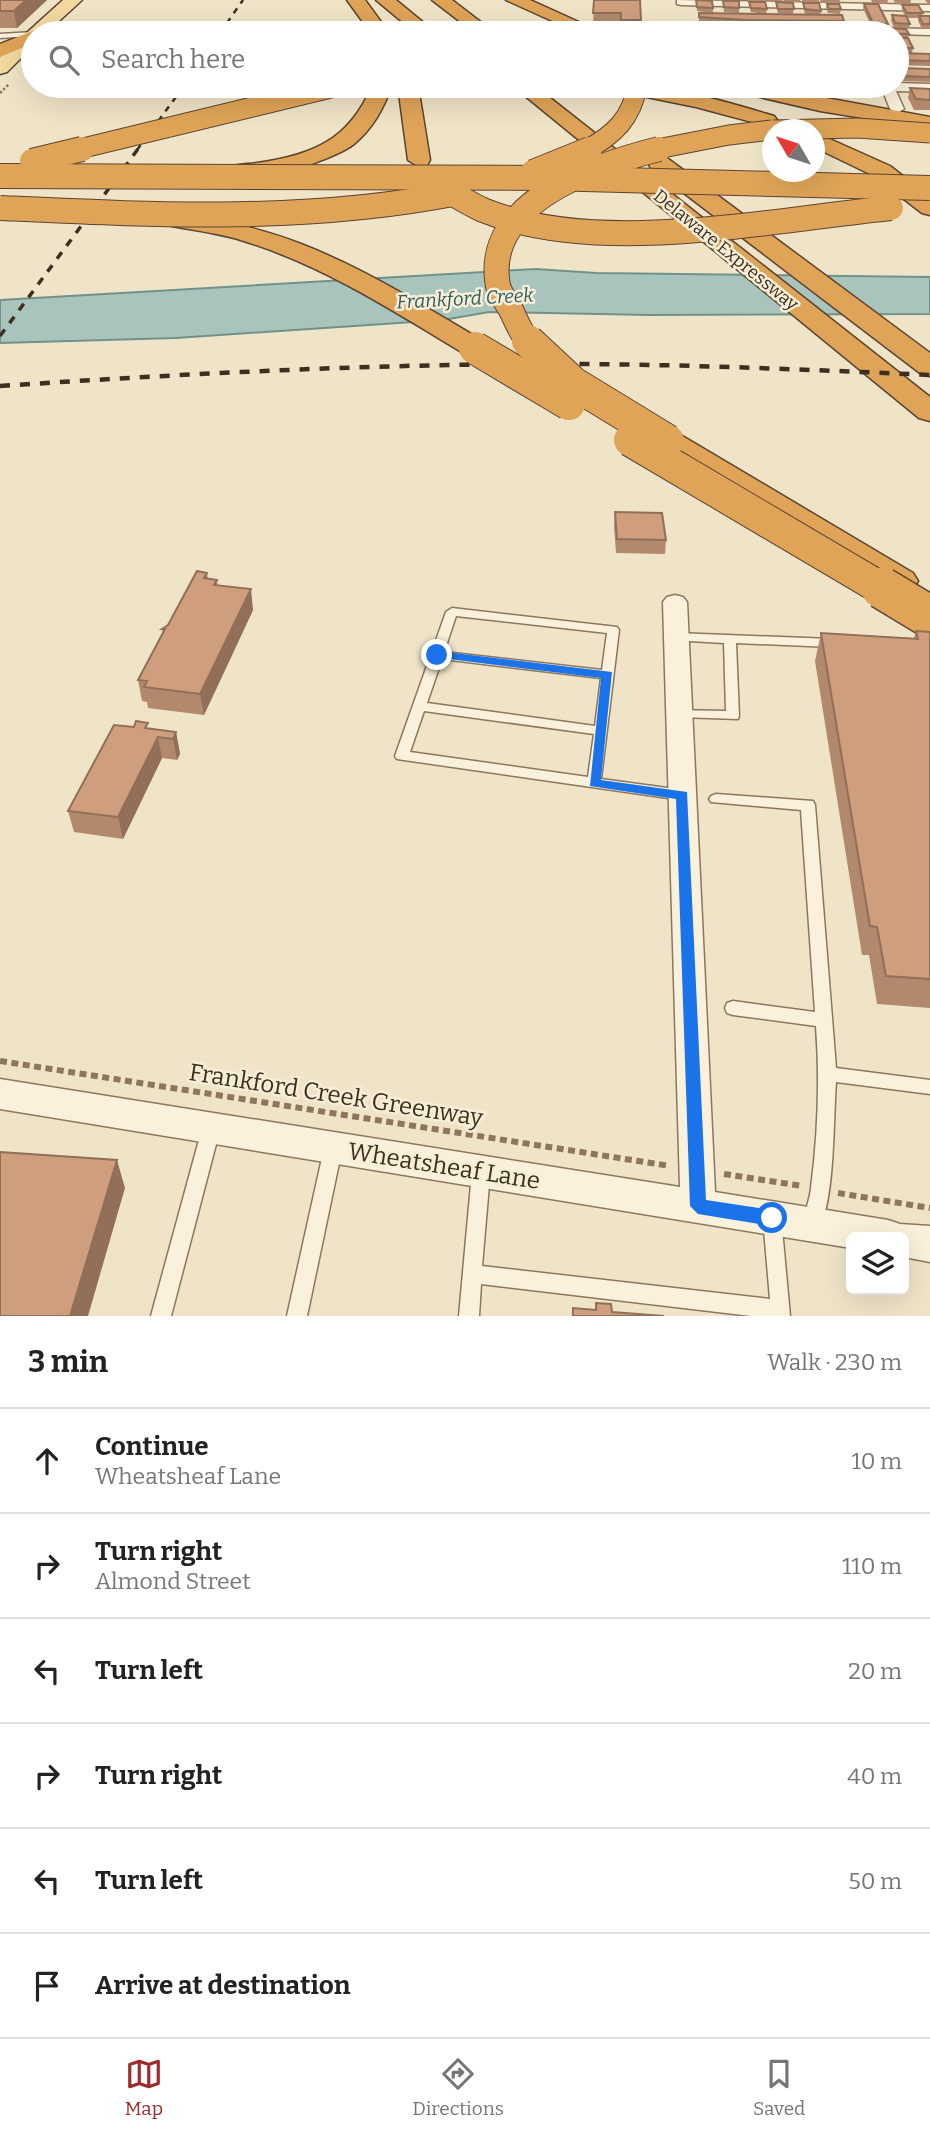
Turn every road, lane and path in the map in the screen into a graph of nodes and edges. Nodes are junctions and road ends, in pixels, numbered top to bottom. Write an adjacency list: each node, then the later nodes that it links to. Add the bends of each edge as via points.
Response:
1 (73, 0): 11 (main road)
2 (385, 0): 13 (highway)
3 (414, 0): 14 (highway)
4 (441, 0): 15 (highway)
5 (515, 0): 10 (highway)
6 (681, 1): 7 (street); 18 (street)
7 (851, 3): 9 (street); 19 (street)
8 (360, 6): 12 (highway)
9 (930, 8)
10 (534, 9): 16 (highway); 17 (highway)
11 (50, 21)
12 (371, 21)
13 (412, 21)
14 (441, 21)
15 (470, 21)
16 (559, 21)
17 (564, 21)
18 (683, 21)
19 (858, 21)
20 (909, 32): 21 (street)
21 (930, 32)
22 (21, 35): 23 (lane)
23 (0, 36)
24 (21, 41): 26 (highway)
25 (21, 48): 27 (main road)
26 (0, 51)
27 (0, 68)
28 (909, 87): 29 (street)
29 (930, 88)
30 (289, 98): 47 (highway, bridge)
31 (377, 98): 49 (highway, bridge, via 363,128 335,148 289,164)
32 (410, 98): 51 (highway, bridge, via 419,160 435,183 472,205 528,222 575,230 651,232)
33 (514, 98): 54 (highway)
34 (538, 98): 54 (highway, Delaware Expressway)
35 (572, 98): 55 (highway, Delaware Expressway)
36 (637, 98): 53 (highway, bridge, via 628,118 604,139 558,162 474,189 325,214)
37 (683, 98): 41 (highway)
38 (789, 98): 42 (highway)
39 (892, 98): 40 (street)
40 (897, 109)
41 (762, 120)
42 (930, 124)
43 (825, 129): 45 (highway, bridge)
44 (762, 131): 57 (highway, bridge, via 651,148 558,184 509,228 496,266 500,294 527,341 561,374)
45 (930, 133)
46 (825, 143): 51 (highway, via 882,171)
47 (0, 167)
48 (0, 176): 49 (highway, bridge)
49 (210, 176): 50 (highway, bridge, via 560,178)
50 (930, 188)
51 (930, 207)
52 (0, 208): 53 (highway, bridge)
53 (127, 213): 59 (highway, bridge, via 230,229 318,257)
54 (746, 267): 56 (highway, Delaware Expressway)
55 (930, 367)
56 (930, 412)
57 (930, 599)
58 (674, 602): 60 (street)
59 (930, 617)
60 (676, 637): 61 (lane); 66 (street)
61 (730, 639): 62 (lane); 66 (lane, via 733,716)
62 (842, 644)
63 (437, 655): 64 (lane); 64 (lane, via 452,612 613,630); 65 (lane)
64 (608, 675): 67 (lane)
65 (419, 706): 67 (lane); 68 (lane, via 402,757)
66 (679, 713): 69 (street)
67 (601, 731): 68 (lane)
68 (594, 783): 69 (lane)
69 (682, 795): 84 (street)
70 (716, 799): 72 (lane, via 808,805)
71 (733, 1008): 72 (lane)
72 (824, 1020): 74 (lane)
73 (0, 1062): 79 (path, Frankford Creek Greenway)
74 (828, 1074): 75 (lane); 87 (lane)
75 (930, 1087)
76 (0, 1094): 77 (street, Wheatsheaf Lane)
77 (211, 1129): 78 (street, Wheatsheaf Lane); 93 (lane)
78 (333, 1148): 80 (street, Wheatsheaf Lane); 94 (lane)
79 (666, 1165)
80 (481, 1172): 84 (street, Wheatsheaf Lane); 91 (lane)
81 (715, 1173): 82 (path)
82 (800, 1185)
83 (880, 1201): 85 (path)
84 (698, 1206): 86 (street, Wheatsheaf Lane)
85 (930, 1209)
86 (772, 1218): 87 (street, Wheatsheaf Lane); 92 (lane)
87 (813, 1225): 88 (street, Wheatsheaf Lane)
88 (857, 1232)
89 (909, 1241): 90 (street)
90 (930, 1244)
91 (473, 1274): 92 (lane); 95 (lane)
92 (780, 1313)
93 (161, 1316)
94 (297, 1316)
95 (469, 1316)

